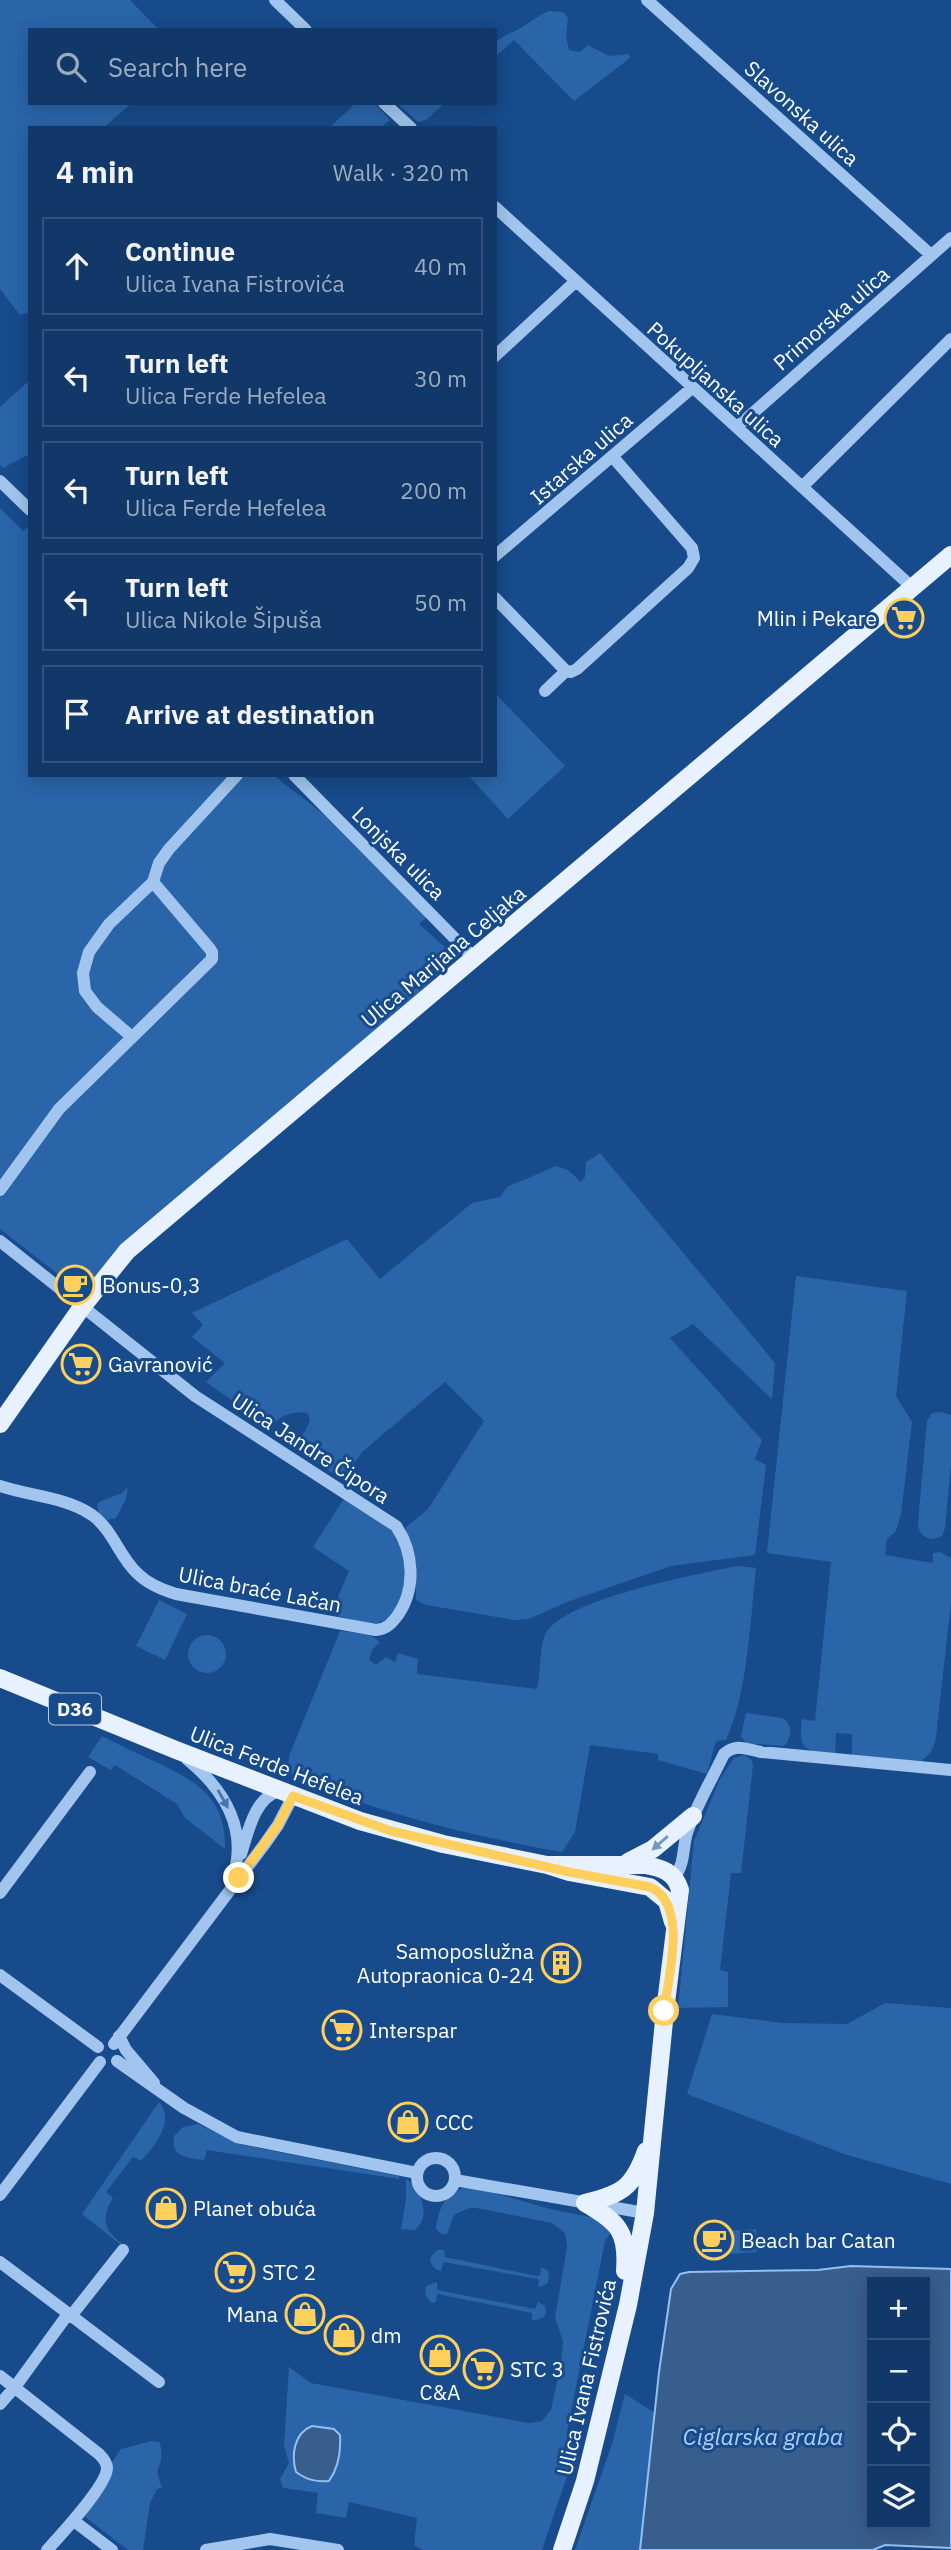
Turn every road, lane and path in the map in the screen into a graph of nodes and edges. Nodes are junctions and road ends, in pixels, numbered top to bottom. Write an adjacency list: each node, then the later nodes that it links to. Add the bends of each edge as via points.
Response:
1 (275, 0): 3 (street)
2 (647, 0): 8 (street, Slavonska ulica)
3 (304, 28)
4 (386, 105): 5 (street)
5 (409, 126)
6 (497, 209): 9 (street, Pokupljanska ulica)
7 (951, 238): 8 (street, Primorska ulica)
8 (932, 255): 13 (street, Primorska ulica)
9 (575, 282): 11 (street); 12 (street, Pokupljanska ulica)
10 (951, 339): 16 (street)
11 (497, 354)
12 (692, 388): 13 (street, Pokupljanska ulica); 14 (street, Istarska ulica)
13 (737, 427): 16 (street, Pokupljanska ulica)
14 (612, 456): 18 (street, Istarska ulica); 22 (street, via 692,548 694,558 577,669)
15 (0, 481): 17 (street)
16 (802, 487): 20 (street, Pokupljanska ulica)
17 (28, 508)
18 (497, 554)
19 (951, 555): 20 (main road, Ulica Marijana Celjaka)
20 (913, 588): 27 (main road, Ulica Marijana Celjaka)
21 (497, 600): 22 (street)
22 (566, 671): 23 (street)
23 (545, 691)
24 (235, 777): 26 (street, via 162,857)
25 (297, 777): 27 (street, Lonjska ulica)
26 (153, 882): 28 (street, via 102,932 83,973 90,1000); 28 (street, via 213,956)
27 (475, 959): 31 (main road, Ulica Marijana Celjaka, via 127,1251)
28 (132, 1037): 29 (street, via 59,1109)
29 (0, 1190)
30 (0, 1241): 31 (street, Ulica Jandre Čipora)
31 (82, 1307): 32 (main road, Ulica Marijana Celjaka); 34 (street, Ulica Jandre Čipora, via 203,1402 396,1526 407,1550 410,1585 404,1606)
32 (0, 1424)
33 (0, 1486): 34 (street, Ulica braće Lačan, via 80,1508 95,1517 137,1574 165,1591 328,1623)
34 (384, 1629)
35 (0, 1678): 36 (main road, Ulica Ferde Hefelea / D36)
36 (176, 1750): 39 (main road, Ulica Ferde Hefelea / D36); 41 (street, one-way to 41, via 222,1795 237,1834)
37 (951, 1770): 40 (street, Ulica Ivana Fistrovića, via 736,1746 724,1754)
38 (90, 1772): 47 (street)
39 (286, 1794): 41 (street, via 268,1796 260,1806); 43 (main road, Ulica Ferde Hefelea / D36, via 391,1831); 46 (street, via 278,1825)
40 (694, 1816): 42 (main road, one-way to 42, via 646,1854); 44 (street, Ulica Ivana Fistrovića)
41 (238, 1864): 46 (street)
42 (622, 1865): 43 (main road, Ulica Ferde Hefelea / D36); 44 (main road, Ulica Ferde Hefelea / D36, via 661,1868)
43 (547, 1866): 45 (main road, Ulica Ferde Hefelea / D36)
44 (674, 1877): 45 (main road); 48 (main road, Ulica Ivana Fistrovića, via 680,1898)
45 (650, 1887): 48 (main road, via 667,1901)
46 (229, 1890): 50 (street)
47 (0, 1893)
48 (674, 1929): 55 (main road, Ulica Ivana Fistrovića)
49 (0, 1975): 51 (street)
50 (116, 2040): 51 (street); 52 (street); 54 (street)
51 (98, 2047): 53 (street)
52 (117, 2061): 53 (street); 54 (street)
53 (100, 2062): 58 (street)
54 (157, 2089): 56 (street, via 216,2128 249,2141)
55 (653, 2132): 59 (main road, via 629,2185 611,2197); 60 (main road, Ulica Ivana Fistrovića)
56 (418, 2173): 57 (street, via 423,2162 440,2158 453,2169); 57 (street, via 421,2187 432,2195 445,2193)
57 (455, 2180): 59 (street)
58 (0, 2196)
59 (585, 2203): 60 (street); 63 (main road, via 608,2216 626,2243)
60 (645, 2213): 63 (main road, Ulica Ivana Fistrovića)
61 (123, 2250): 64 (street)
62 (0, 2262): 64 (street)
63 (628, 2305): 74 (main road, Ulica Ivana Fistrovića, via 585,2481)
64 (70, 2315): 66 (street); 67 (street)
65 (0, 2376): 67 (street)
66 (159, 2382)
67 (15, 2387): 68 (street); 69 (street, via 107,2465 102,2482)
68 (0, 2404)
69 (74, 2521): 70 (street); 71 (street)
70 (47, 2550)
71 (112, 2550)
72 (206, 2550): 73 (street, via 270,2539)
73 (338, 2550)
74 (562, 2550)

